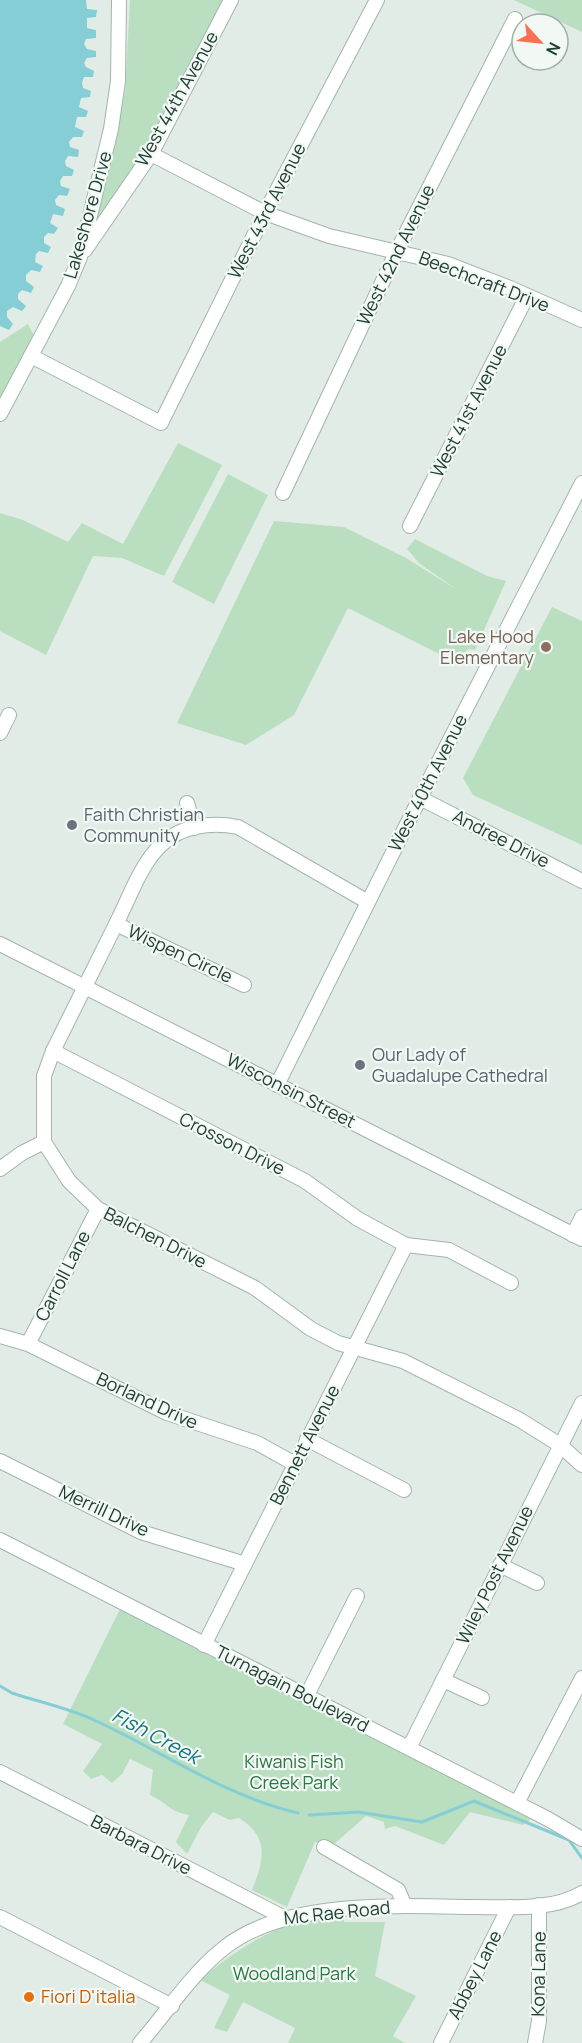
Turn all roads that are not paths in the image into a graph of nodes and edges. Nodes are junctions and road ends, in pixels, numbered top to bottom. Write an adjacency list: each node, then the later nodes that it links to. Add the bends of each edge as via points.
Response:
1 (119, 0): 8 (street, Lakeshore Drive, via 118,81 111,129)
2 (231, 0): 5 (street, West 44th Avenue)
3 (377, 0): 6 (street, West 43rd Avenue)
4 (510, 29): 7 (street, West 42nd Avenue)
5 (151, 154): 6 (street, Beechcraft Drive); 8 (street, West 44th Avenue)
6 (265, 213): 7 (street, Beechcraft Drive, via 329,236); 11 (street, West 43rd Avenue, via 161,423)
7 (397, 251): 9 (street, Beechcraft Drive, via 448,264); 14 (street, West 42nd Avenue)
8 (80, 257): 11 (street, Lakeshore Drive)
9 (527, 296): 10 (street, Beechcraft Drive); 15 (street, West 41st Avenue)
10 (582, 320)
11 (32, 357): 12 (street, Lakeshore Drive)
12 (0, 414)
13 (582, 483): 18 (street, West 40th Avenue)
14 (283, 493)
15 (410, 526)
16 (9, 716): 17 (street)
17 (0, 733)
18 (420, 798): 21 (street, Andree Drive); 22 (street, West 40th Avenue)
19 (187, 803): 20 (street)
20 (194, 828): 22 (street, via 221,824 238,827); 23 (street, via 161,845)
21 (582, 881)
22 (368, 902): 28 (street, West 40th Avenue)
23 (116, 924): 25 (street, Wispen Circle); 26 (street)
24 (0, 944): 26 (street, Wisconsin Street)
25 (244, 984)
26 (85, 987): 27 (street); 28 (street, Wisconsin Street)
27 (53, 1051): 29 (street, via 44,1076); 34 (street, Crosson Drive, via 305,1181 358,1219)
28 (278, 1085): 33 (street, Wisconsin Street)
29 (44, 1142): 30 (street); 31 (street, Balchen Drive, via 69,1181)
30 (0, 1169)
31 (98, 1209): 37 (street, Carroll Lane); 38 (street, Balchen Drive, via 255,1288 311,1329)
32 (582, 1217): 33 (street)
33 (578, 1237)
34 (406, 1245): 35 (street, via 449,1250); 38 (street, Bennett Avenue)
35 (511, 1283)
36 (0, 1336): 37 (street, Borland Drive)
37 (28, 1344): 43 (street, Borland Drive, via 167,1413 257,1443)
38 (354, 1348): 40 (street, Bennett Avenue); 41 (street, Balchen Drive, via 403,1361 520,1420)
39 (582, 1404): 41 (street, Wiley Post Avenue)
40 (307, 1439): 43 (street, Bennett Avenue); 45 (street)
41 (560, 1445): 44 (street, Balchen Drive); 48 (street, Wiley Post Avenue)
42 (0, 1461): 47 (street, Merrill Drive, via 141,1532)
43 (295, 1464): 47 (street, Bennett Avenue)
44 (582, 1465)
45 (404, 1490)
46 (0, 1540): 51 (street, Turnagain Boulevard)
47 (245, 1564): 51 (street, Bennett Avenue)
48 (500, 1565): 49 (street); 53 (street, Wiley Post Avenue)
49 (537, 1584)
50 (357, 1596): 54 (street)
51 (204, 1645): 54 (street, Turnagain Boulevard)
52 (582, 1678): 58 (street)
53 (443, 1680): 55 (street); 56 (street, Wiley Post Avenue)
54 (307, 1695): 56 (street, Turnagain Boulevard)
55 (482, 1698)
56 (409, 1748): 58 (street, Turnagain Boulevard)
57 (0, 1772): 66 (street, Barbara Drive)
58 (517, 1803): 59 (street, Turnagain Boulevard)
59 (582, 1839)
60 (324, 1846): 63 (street, via 398,1890)
61 (582, 1893): 62 (street, Mc Rae Road)
62 (539, 1905): 64 (street, Mc Rae Road); 70 (street, Kona Lane, via 539,2021)
63 (405, 1906): 64 (street, Mc Rae Road); 66 (street, Mc Rae Road)
64 (509, 1907): 69 (street, Abbey Lane)
65 (0, 1917): 67 (street)
66 (283, 1917): 67 (street, Mc Rae Road, via 224,1947)
67 (172, 2006): 68 (street, Mc Rae Road)
68 (140, 2043)
69 (441, 2043)
70 (535, 2043)

